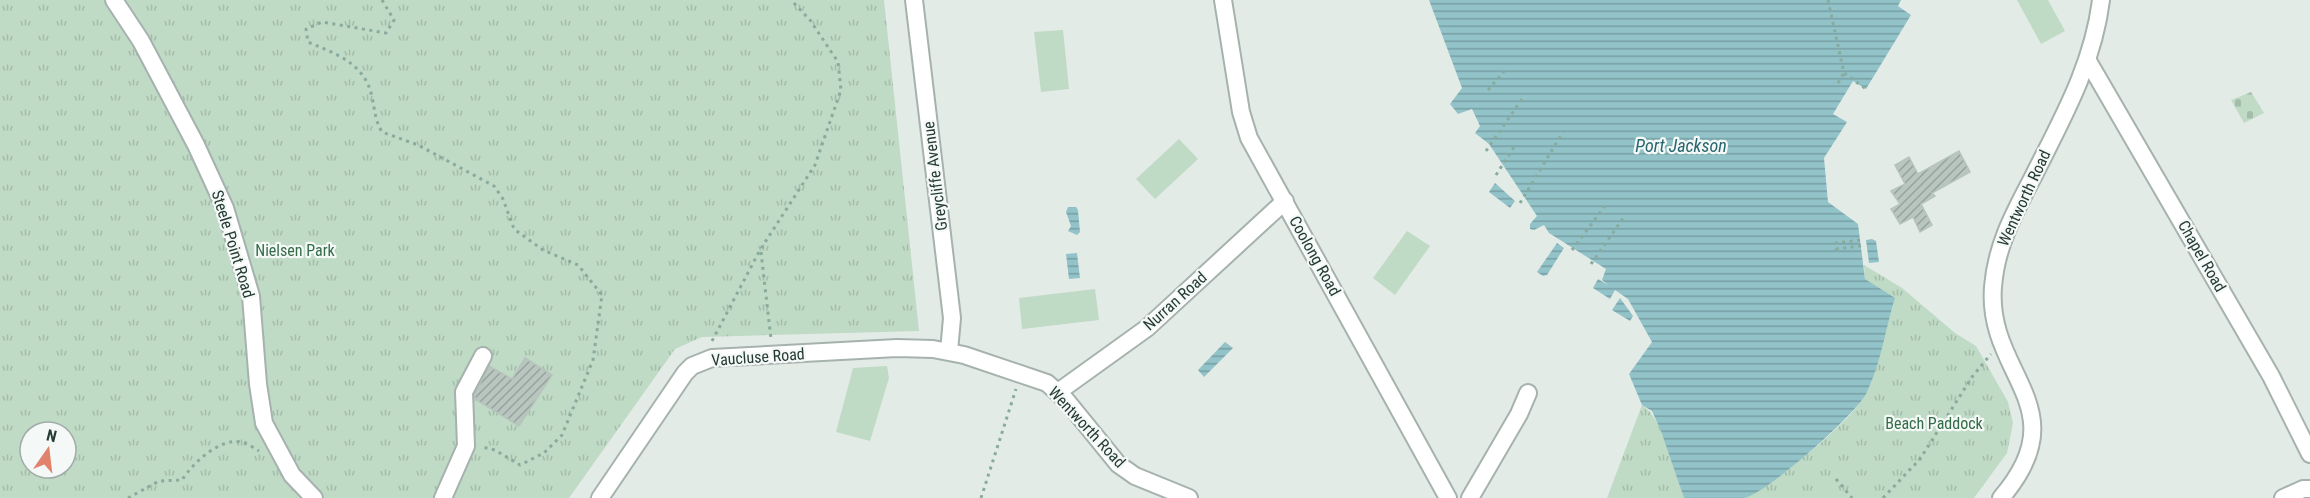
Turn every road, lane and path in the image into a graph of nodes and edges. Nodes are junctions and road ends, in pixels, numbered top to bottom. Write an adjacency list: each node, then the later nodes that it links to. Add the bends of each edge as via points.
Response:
1 (114, 0): 43 (street, Steele Point Road, via 141,41 225,208 251,296 264,423 292,475)
2 (382, 0): 36 (path, via 394,20 386,33 322,22 306,29 308,42 348,59 364,77 372,96 373,117 382,132 418,145 494,186 514,230 543,250 578,265 602,295 593,360 562,435 544,453 520,465 495,450)
3 (791, 0): 25 (path, via 810,20 838,62 841,90 815,165)
4 (914, 0): 30 (street, Greycliffe Avenue, via 952,318)
5 (1223, 0): 19 (street, Coolong Road, via 1244,124)
6 (1828, 0): 10 (path)
7 (2101, 0): 8 (street, Wentworth Road)
8 (2088, 61): 38 (street, Chapel Road, via 2265,365); 52 (street, Wentworth Road, via 2077,91 2010,222 1996,264 1993,289 1997,332 2024,387 2033,425 2027,459)
9 (1506, 69): 13 (path)
10 (1844, 73): 11 (path); 12 (path)
11 (1838, 83)
12 (1866, 88)
13 (1488, 90)
14 (1522, 99): 17 (path)
15 (1563, 132): 21 (path)
16 (1516, 144): 18 (path)
17 (1486, 151)
18 (1496, 174)
19 (1285, 201): 34 (street, Nurran Road, via 1147,328); 48 (street, Coolong Road)
20 (1608, 202): 26 (path)
21 (1520, 204)
22 (1624, 217): 27 (path)
23 (1860, 240): 24 (path, via 1836,243 1836,249)
24 (1861, 246)
25 (760, 250): 28 (path); 29 (path)
26 (1572, 250)
27 (1591, 264)
28 (771, 339)
29 (712, 341)
30 (949, 351): 34 (street, Wentworth Road, via 1021,373); 45 (street, Vaucluse Road, via 897,348 712,358 701,362 692,366 674,387)
31 (483, 356): 36 (street, via 464,392)
32 (1986, 358): 51 (path, via 1920,459)
33 (1016, 387): 46 (path)
34 (1058, 392): 41 (street, Wentworth Road, via 1110,456)
35 (1528, 393): 49 (street)
36 (466, 446): 44 (street)
37 (263, 453): 42 (path, via 240,442 223,446 191,466 182,480 159,481)
38 (2310, 454)
39 (1836, 479): 50 (path)
40 (2310, 489): 53 (street)
41 (1152, 491): 47 (street, Wentworth Road)
42 (128, 498)
43 (314, 498)
44 (443, 498)
45 (600, 498)
46 (981, 498)
47 (1189, 498)
48 (1448, 498)
49 (1470, 498)
50 (1852, 498)
51 (1882, 498)
52 (2001, 498)
53 (2283, 498)

